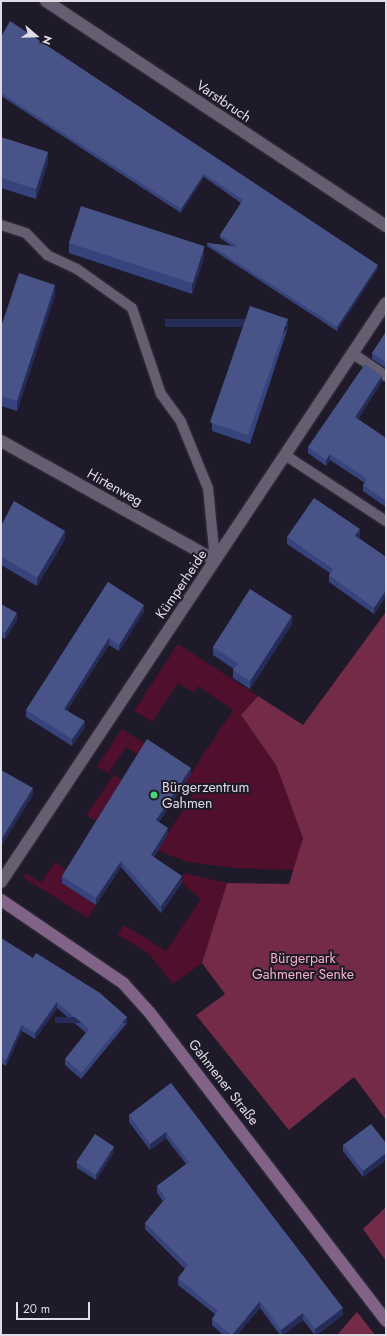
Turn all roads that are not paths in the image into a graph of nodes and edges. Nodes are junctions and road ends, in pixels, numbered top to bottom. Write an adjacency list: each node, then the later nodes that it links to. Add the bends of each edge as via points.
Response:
1 (46, 1): 3 (street, Varstbruch)
2 (1, 225): 10 (lane, via 26,233 47,255 77,269 132,308 161,394 181,422 208,488)
3 (386, 226)
4 (386, 302): 5 (street, Kümperheide)
5 (352, 353): 6 (lane); 8 (street, Kümperheide)
6 (386, 376)
7 (1, 441): 10 (street, Hirtenweg)
8 (284, 455): 9 (lane); 10 (street, Kümperheide)
9 (386, 521)
10 (215, 560): 11 (street, Kümperheide)
11 (1, 882)
12 (1, 900): 13 (main road, Gahmener Straße, via 123,983 150,1013)
13 (386, 1321)

